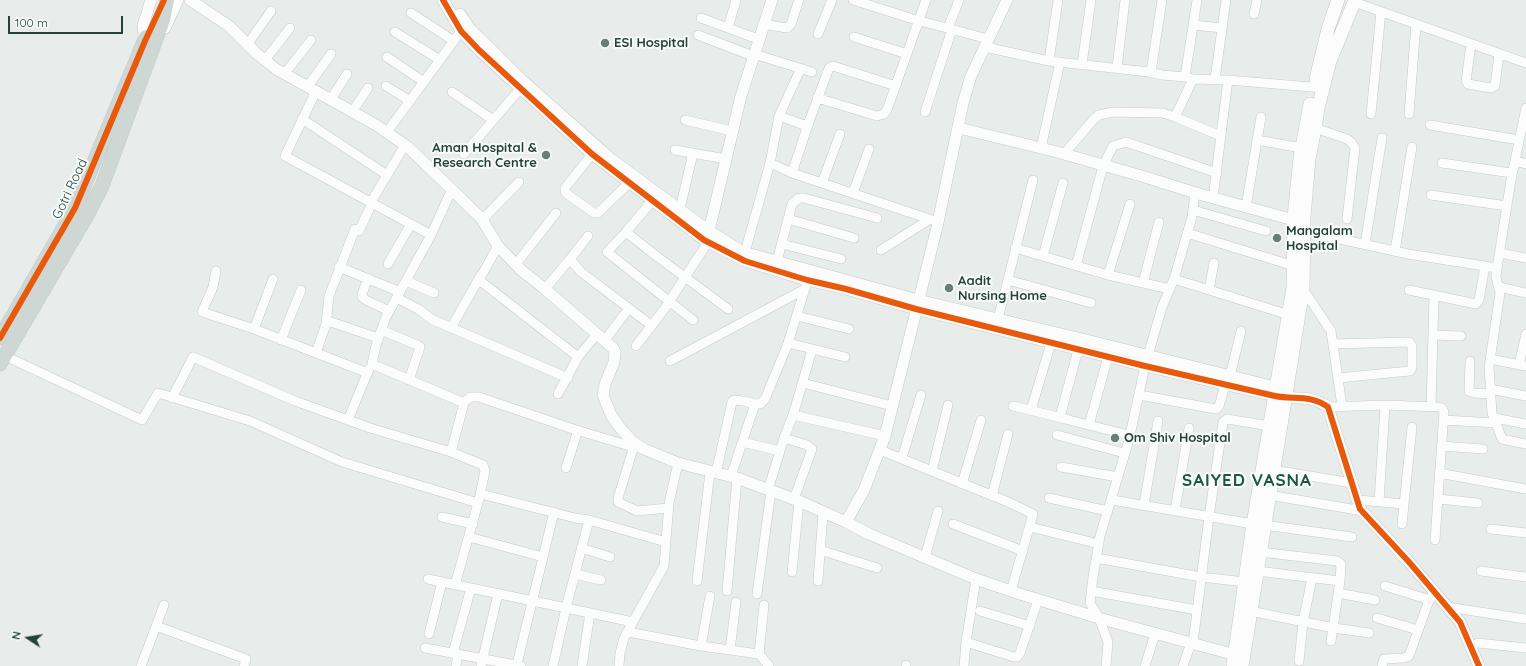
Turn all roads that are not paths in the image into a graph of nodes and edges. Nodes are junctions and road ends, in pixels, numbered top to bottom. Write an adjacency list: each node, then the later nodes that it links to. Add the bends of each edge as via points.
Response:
1 (152, 0): 41 (street, via 143,26)
2 (165, 0): 41 (main road)
3 (178, 0): 41 (street, via 162,34)
4 (190, 0): 48 (street, via 229,26)
5 (443, 0): 33 (street)
6 (452, 0): 33 (street)
7 (736, 0): 35 (street)
8 (772, 0): 30 (street)
9 (799, 0): 30 (street, via 791,24 787,28)
10 (832, 0): 39 (street)
11 (853, 0): 29 (street)
12 (926, 0): 29 (street)
13 (959, 0): 37 (street)
14 (1007, 0): 46 (street)
15 (1058, 0): 56 (street)
16 (1091, 0): 59 (street)
17 (1125, 0): 61 (street)
18 (1162, 0): 63 (street)
19 (1197, 0): 32 (street)
20 (1226, 0): 36 (street)
21 (1257, 0): 27 (street)
22 (1338, 0): 73 (main road, via 1328,29)
23 (1355, 1): 25 (street); 73 (main road)
24 (271, 11): 48 (street)
25 (1381, 12): 31 (street); 83 (street)
26 (411, 13): 45 (street)
27 (1254, 14)
28 (701, 18): 35 (street)
29 (919, 20): 37 (street); 50 (street)
30 (763, 24): 43 (street)
31 (1416, 24): 47 (street); 84 (street)
32 (1193, 25): 36 (street); 66 (street)
33 (464, 27): 45 (street); 75 (street, via 479,50); 137 (street, via 611,159)
34 (290, 28): 54 (street)
35 (728, 28): 43 (street)
36 (1222, 28): 67 (street)
37 (950, 29): 46 (street); 82 (street)
38 (395, 32): 55 (street)
39 (818, 34)
40 (698, 35): 52 (street)
41 (152, 36): 213 (main road, Gotri Road, via 75,208); 230 (main road, Gotri Road, via 114,153 96,197)
42 (854, 37): 50 (street)
43 (758, 39): 52 (street)
44 (311, 40): 64 (street)
45 (454, 41): 55 (street)
46 (987, 43): 56 (street); 93 (street, via 971,76)
47 (1471, 44): 51 (street); 51 (street, via 1466,81 1468,84 1494,87)
48 (247, 45): 54 (street)
49 (331, 54): 74 (street)
50 (907, 54): 71 (street)
51 (1499, 54): 58 (street)
52 (754, 55): 60 (street); 95 (street)
53 (387, 57): 69 (street)
54 (265, 60): 64 (street)
55 (440, 60): 69 (street)
56 (1049, 61): 57 (street)
57 (1060, 62): 59 (street); 104 (street)
58 (1526, 63)
59 (1082, 64): 61 (street)
60 (801, 68): 62 (street); 85 (street)
61 (1117, 68): 63 (street)
62 (812, 72)
63 (1151, 72): 66 (street)
64 (285, 73): 74 (street)
65 (347, 74): 78 (street)
66 (1189, 78): 67 (street); 86 (street)
67 (1215, 80): 68 (street)
68 (1228, 80): 73 (street); 99 (street)
69 (424, 82): 79 (street)
70 (386, 86): 79 (street)
71 (896, 86): 77 (street, via 887,110 880,116); 77 (street, via 830,66)
72 (368, 88): 81 (street)
73 (1318, 88): 94 (main road); 105 (main road)
74 (312, 89): 78 (street); 88 (street)
75 (520, 89): 89 (street); 110 (street)
76 (452, 92): 89 (street)
77 (817, 98): 92 (street)
78 (331, 99): 81 (street)
79 (410, 101): 96 (street)
80 (1526, 108): 98 (street)
81 (352, 112): 96 (street)
82 (925, 112)
83 (1371, 114)
84 (1408, 114)
85 (779, 116): 92 (street); 114 (street)
86 (1175, 117): 99 (street); 111 (street, via 1163,113 1103,114 1093,120)
87 (1261, 117): 101 (street)
88 (302, 119): 121 (street); 133 (street, via 285,156)
89 (493, 120): 109 (street)
90 (685, 120): 95 (street)
91 (1430, 125): 98 (street)
92 (807, 126): 118 (street)
93 (959, 128): 104 (street); 144 (street)
94 (1315, 128): 142 (street, via 1346,139 1355,148); 147 (main road)
95 (732, 131): 112 (street)
96 (387, 132): 102 (street)
97 (840, 134): 125 (street)
98 (1522, 134): 113 (street)
99 (1221, 136): 119 (street)
100 (1382, 138): 156 (street)
101 (1257, 140): 105 (street); 136 (street)
102 (405, 145): 121 (street); 127 (street)
103 (1412, 147): 160 (street)
104 (1041, 148): 111 (street)
105 (1302, 148): 147 (main road)
106 (868, 149): 128 (street)
107 (675, 150): 108 (street)
108 (693, 153): 112 (street); 137 (street)
109 (464, 154)
110 (592, 154): 124 (street); 124 (street, via 565,188 567,194 594,213 598,213)
111 (1064, 154): 117 (street)
112 (726, 158): 153 (street)
113 (1515, 161): 116 (street); 120 (street)
114 (770, 163): 118 (street); 161 (street)
115 (1442, 163): 120 (street)
116 (1526, 164)
117 (1103, 166): 119 (street, via 1113,146 1126,142); 129 (street); 171 (street)
118 (792, 172): 125 (street)
119 (1217, 173): 131 (street)
120 (1512, 173): 135 (street)
121 (387, 176): 133 (street)
122 (1032, 180): 158 (street)
123 (519, 182): 143 (street)
124 (629, 183): 132 (street)
125 (822, 183): 128 (street)
126 (1063, 183): 163 (street)
127 (452, 189): 143 (street); 151 (street)
128 (854, 193): 144 (street)
129 (1195, 193): 131 (street); 138 (street)
130 (1431, 195): 135 (street)
131 (1213, 198): 136 (street)
132 (652, 201): 149 (street); 153 (street)
133 (371, 202): 146 (street); 174 (street)
134 (1130, 204): 177 (street)
135 (1507, 206): 162 (street)
136 (1246, 207): 147 (street)
137 (680, 210): 153 (street)
138 (1193, 210): 148 (street); 150 (street)
139 (556, 213): 170 (street)
140 (876, 218): 141 (street, via 799,198 792,204)
141 (788, 219): 154 (street); 155 (street)
142 (1347, 219)
143 (482, 220): 157 (street)
144 (933, 220): 159 (street, via 927,221); 199 (street)
145 (1159, 222): 185 (street)
146 (412, 224): 151 (street); 169 (street)
147 (1301, 225): 156 (street); 172 (main road); 189 (main road)
148 (1266, 231)
149 (626, 232): 179 (street); 197 (street, via 607,252)
150 (1186, 234): 172 (street); 181 (street)
151 (431, 235): 184 (street)
152 (588, 236): 165 (street)
153 (707, 237): 161 (street); 179 (street); 182 (street, via 745,261)
154 (854, 238)
155 (782, 244): 166 (street); 167 (street)
156 (1365, 244): 160 (street)
157 (498, 246): 170 (street); 209 (street); 227 (street, via 479,280)
158 (1015, 248): 163 (street); 183 (street)
159 (881, 250)
160 (1396, 251): 173 (street)
161 (745, 252): 167 (street)
162 (1500, 253): 164 (street); 175 (street)
163 (1043, 256): 171 (street)
164 (1526, 258)
165 (570, 259): 187 (street); 200 (street, via 581,272)
166 (841, 259)
167 (777, 261): 182 (street)
168 (1214, 262): 191 (street)
169 (388, 264)
170 (516, 264): 187 (street)
171 (1076, 266): 177 (street)
172 (1294, 266): 203 (main road)
173 (1485, 266): 175 (street); 196 (street, via 1476,304)
174 (339, 267): 178 (street); 207 (street, via 329,296)
175 (1497, 268): 186 (street)
176 (216, 271): 210 (street, via 213,287 202,312)
177 (1108, 275): 185 (street)
178 (368, 278): 195 (street); 202 (street, via 362,297)
179 (686, 278): 197 (street); 201 (street)
180 (273, 279): 210 (street)
181 (1174, 279): 188 (street); 191 (street)
182 (808, 280): 199 (street); 204 (street); 232 (street)
183 (1008, 280): 198 (street); 205 (street)
184 (406, 281): 193 (street); 195 (street)
185 (1143, 283): 188 (street)
186 (1499, 287): 194 (street); 231 (street)
187 (545, 289): 218 (street)
188 (1170, 289): 233 (street, via 1162,307)
189 (1303, 289): 222 (street, via 1331,331); 245 (main road)
190 (301, 290): 219 (street)
191 (1209, 290): 203 (street)
192 (1409, 290): 196 (street)
193 (434, 293)
194 (1526, 293)
195 (398, 295): 202 (street); 209 (street, via 433,320)
196 (1434, 296): 216 (street)
197 (669, 302): 206 (street); 208 (street)
198 (1091, 303)
199 (917, 305): 205 (street); 221 (street); 254 (street)
200 (629, 308): 208 (street); 218 (street)
201 (728, 309)
202 (389, 311): 214 (street)
203 (1289, 315): 245 (main road)
204 (797, 316): 211 (street); 220 (street)
205 (998, 319): 233 (street)
206 (693, 320)
207 (326, 324): 214 (street, via 331,322); 226 (street)
208 (651, 325): 223 (street)
209 (451, 328): 238 (street)
210 (254, 329): 219 (street)
211 (849, 329)
212 (1241, 331): 241 (street)
213 (2, 332)
214 (380, 334): 235 (street); 240 (street, via 420,347)
215 (1526, 334): 236 (street)
216 (1433, 335): 217 (street); 257 (street)
217 (1461, 336)
218 (601, 337): 227 (street); 280 (street, via 613,348 615,357 603,395 610,415)
219 (281, 340): 226 (street)
220 (788, 343): 224 (street); 251 (street, via 765,399 760,404)
221 (1051, 343): 225 (street); 259 (street)
222 (1333, 344): 239 (street); 239 (street, via 1409,342 1412,346 1410,371)
223 (636, 346)
224 (812, 350): 228 (street); 242 (street)
225 (1078, 350): 229 (street); 261 (street)
226 (316, 353): 237 (street)
227 (578, 357): 238 (street)
228 (845, 357)
229 (1108, 357): 233 (street); 268 (street)
230 (2, 358): 249 (street, via 142,420 158,393)
231 (1490, 359): 236 (street); 243 (street)
232 (670, 361)
233 (1147, 361): 241 (street); 247 (street)
234 (1470, 361): 243 (street, via 1469,391)
235 (372, 364): 237 (street); 240 (street)
236 (1523, 365)
237 (368, 373): 262 (street)
238 (568, 378): 244 (street)
239 (1338, 378): 256 (street)
240 (409, 380): 250 (street)
241 (1227, 380): 245 (street); 247 (street, via 1216,409)
242 (803, 383): 254 (street); 260 (street)
243 (1490, 392): 248 (street); 265 (street)
244 (558, 394)
245 (1284, 394): 258 (street, via 1320,401); 269 (main road); 292 (main road)
246 (921, 395): 287 (street)
247 (1139, 396): 275 (street)
248 (1526, 396)
249 (172, 398): 262 (street, via 193,357 295,401); 304 (street, via 250,420 342,462)
250 (464, 402): 272 (street, via 471,397 479,397); 285 (street)
251 (755, 404): 278 (street); 293 (street, via 738,400 732,402)
252 (948, 405): 291 (street)
253 (1385, 405): 256 (street); 257 (street); 309 (street)
254 (892, 406): 276 (street)
255 (1013, 406): 259 (street)
256 (1342, 406): 258 (street)
257 (1431, 406): 264 (street, via 1442,408)
258 (1328, 407): 297 (street)
259 (1031, 410): 261 (street)
260 (793, 415): 276 (street); 277 (street)
261 (1060, 417): 268 (street)
262 (348, 420): 285 (street)
263 (980, 420): 298 (street)
264 (1443, 420): 265 (street); 281 (street)
265 (1495, 420): 267 (street); 279 (street, via 1502,439)
266 (1158, 421): 312 (street)
267 (1526, 424)
268 (1089, 425): 275 (street)
269 (1270, 426): 321 (street, via 1224,420); 326 (main road)
270 (1412, 427): 311 (street)
271 (1189, 428): 314 (street)
272 (578, 430): 280 (street); 290 (street)
273 (1008, 434): 302 (street)
274 (1057, 435): 286 (street)
275 (1129, 435): 286 (street)
276 (884, 436): 283 (street)
277 (784, 438): 284 (street); 306 (street, via 812,449)
278 (742, 442): 284 (street); 295 (street)
279 (1526, 444)
280 (634, 445): 288 (street); 313 (street, via 618,502 637,511)
281 (1441, 446): 282 (street); 294 (street)
282 (1483, 449)
283 (880, 450): 287 (street); 323 (street, via 864,490)
284 (780, 451): 300 (street)
285 (451, 452): 304 (street, via 485,467)
286 (1124, 452): 296 (street)
287 (902, 458): 291 (street)
288 (678, 464): 293 (street); 313 (street)
289 (1062, 467): 296 (street)
290 (566, 468)
291 (932, 470): 298 (street)
292 (1273, 470): 297 (street); 301 (main road)
293 (713, 473): 295 (street); 355 (street)
294 (1440, 473): 299 (street); 305 (street)
295 (734, 477): 300 (street); 363 (street)
296 (1118, 477): 307 (street)
297 (1352, 483): 308 (street)
298 (962, 484): 302 (street)
299 (1526, 489)
300 (770, 490): 306 (street); 368 (street)
301 (1269, 495): 317 (street); 326 (main road)
302 (992, 496): 328 (street, via 1033,514)
303 (1049, 498): 316 (street)
304 (480, 499): 318 (street); 324 (street)
305 (1438, 499): 310 (street); 333 (street)
306 (797, 500): 319 (street); 347 (street)
307 (1112, 500): 312 (street); 316 (street)
308 (1358, 500): 309 (street); 317 (street)
309 (1379, 502): 311 (street)
310 (1478, 503)
311 (1404, 504): 327 (street)
312 (1144, 505): 314 (street)
313 (668, 508): 334 (street)
314 (1175, 510): 321 (street)
315 (938, 511): 342 (street)
316 (1108, 511): 335 (street)
317 (1362, 511): 370 (street)
318 (554, 512): 322 (street); 340 (street)
319 (823, 512): 323 (street); 337 (street)
320 (442, 517): 324 (street)
321 (1209, 517): 326 (street); 349 (street)
322 (589, 520): 334 (street); 336 (street)
323 (846, 522): 342 (street)
324 (473, 524): 331 (street)
325 (953, 524): 338 (street)
326 (1259, 524): 332 (street); 339 (main road); 359 (main road)
327 (1402, 524)
328 (1030, 527): 335 (street); 338 (street)
329 (1491, 529): 330 (street)
330 (1526, 533)
331 (469, 537): 340 (street); 360 (street)
332 (1352, 537)
333 (1435, 540)
334 (666, 542): 386 (street, via 664,566)
335 (1099, 544): 343 (street)
336 (581, 548): 341 (street); 348 (street)
337 (820, 550): 344 (street); 356 (street)
338 (1023, 551): 364 (street)
339 (1260, 552): 345 (main road); 357 (street, via 1338,561 1341,564)
340 (543, 556): 373 (street)
341 (610, 557)
342 (925, 558): 353 (street)
343 (1096, 558): 349 (street); 365 (street)
344 (877, 568)
345 (1257, 571): 351 (street); 381 (main road)
346 (1481, 571): 350 (street)
347 (792, 572)
348 (575, 574): 354 (street); 378 (street)
349 (1201, 577): 359 (street); 380 (street)
350 (1526, 577)
351 (1312, 578): 357 (street); 387 (street)
352 (428, 579): 358 (street)
353 (976, 579): 364 (street); 397 (street)
354 (601, 580)
355 (697, 581)
356 (818, 581)
357 (1340, 581): 366 (street)
358 (442, 582): 360 (street); 394 (street)
359 (1245, 582): 406 (main road)
360 (455, 585): 362 (street)
361 (1385, 586): 370 (street)
362 (471, 588): 367 (street); 404 (street)
363 (727, 591)
364 (1011, 591): 371 (street)
365 (1091, 591): 380 (street); 383 (street, via 1090,603)
366 (1338, 593): 372 (street); 390 (street)
367 (498, 594): 373 (street); 408 (street)
368 (757, 594)
369 (710, 596): 400 (street)
370 (1432, 596): 377 (street); 391 (street)
371 (1038, 600): 383 (street); 389 (street)
372 (1375, 600)
373 (532, 601): 378 (street); 409 (street)
374 (736, 602): 403 (street)
375 (164, 605): 388 (street)
376 (764, 605): 405 (street)
377 (1447, 607): 385 (street); 422 (street, via 1460,622)
378 (566, 608): 382 (street); 413 (street)
379 (980, 610): 389 (street)
380 (1197, 610): 398 (street)
381 (1250, 611): 387 (street); 406 (main road)
382 (590, 613): 386 (street); 414 (street)
383 (1099, 618): 395 (street); 418 (street, via 1108,642)
384 (1377, 618): 391 (street)
385 (1526, 619)
386 (633, 622): 392 (street)
387 (1303, 622): 390 (street); 407 (street)
388 (156, 626): 410 (street); 411 (street, via 246,659)
389 (1030, 626): 397 (street, via 1017,657)
390 (1334, 628): 393 (street); 396 (street)
391 (1418, 630): 421 (street, via 1409,656 1384,660)
392 (628, 632): 400 (street); 415 (street, via 620,653)
393 (1369, 633)
394 (429, 634)
395 (1155, 634): 398 (street); 419 (street)
396 (1331, 641)
397 (966, 642): 417 (street)
398 (1192, 643): 406 (street); 420 (street)
399 (1478, 643): 402 (street)
400 (701, 646): 403 (street)
401 (425, 648): 404 (street)
402 (1526, 648)
403 (730, 650): 405 (street)
404 (455, 654): 408 (street); 412 (street)
405 (759, 654): 416 (street)
406 (1238, 661)
407 (1299, 661)
408 (482, 662): 409 (street)
409 (520, 665)
410 (141, 666)
411 (244, 666)
412 (456, 666)
413 (553, 666)
414 (582, 666)
415 (619, 666)
416 (769, 666)
417 (964, 666)
418 (1106, 666)
419 (1145, 666)
420 (1183, 666)
421 (1382, 666)
422 (1479, 666)

